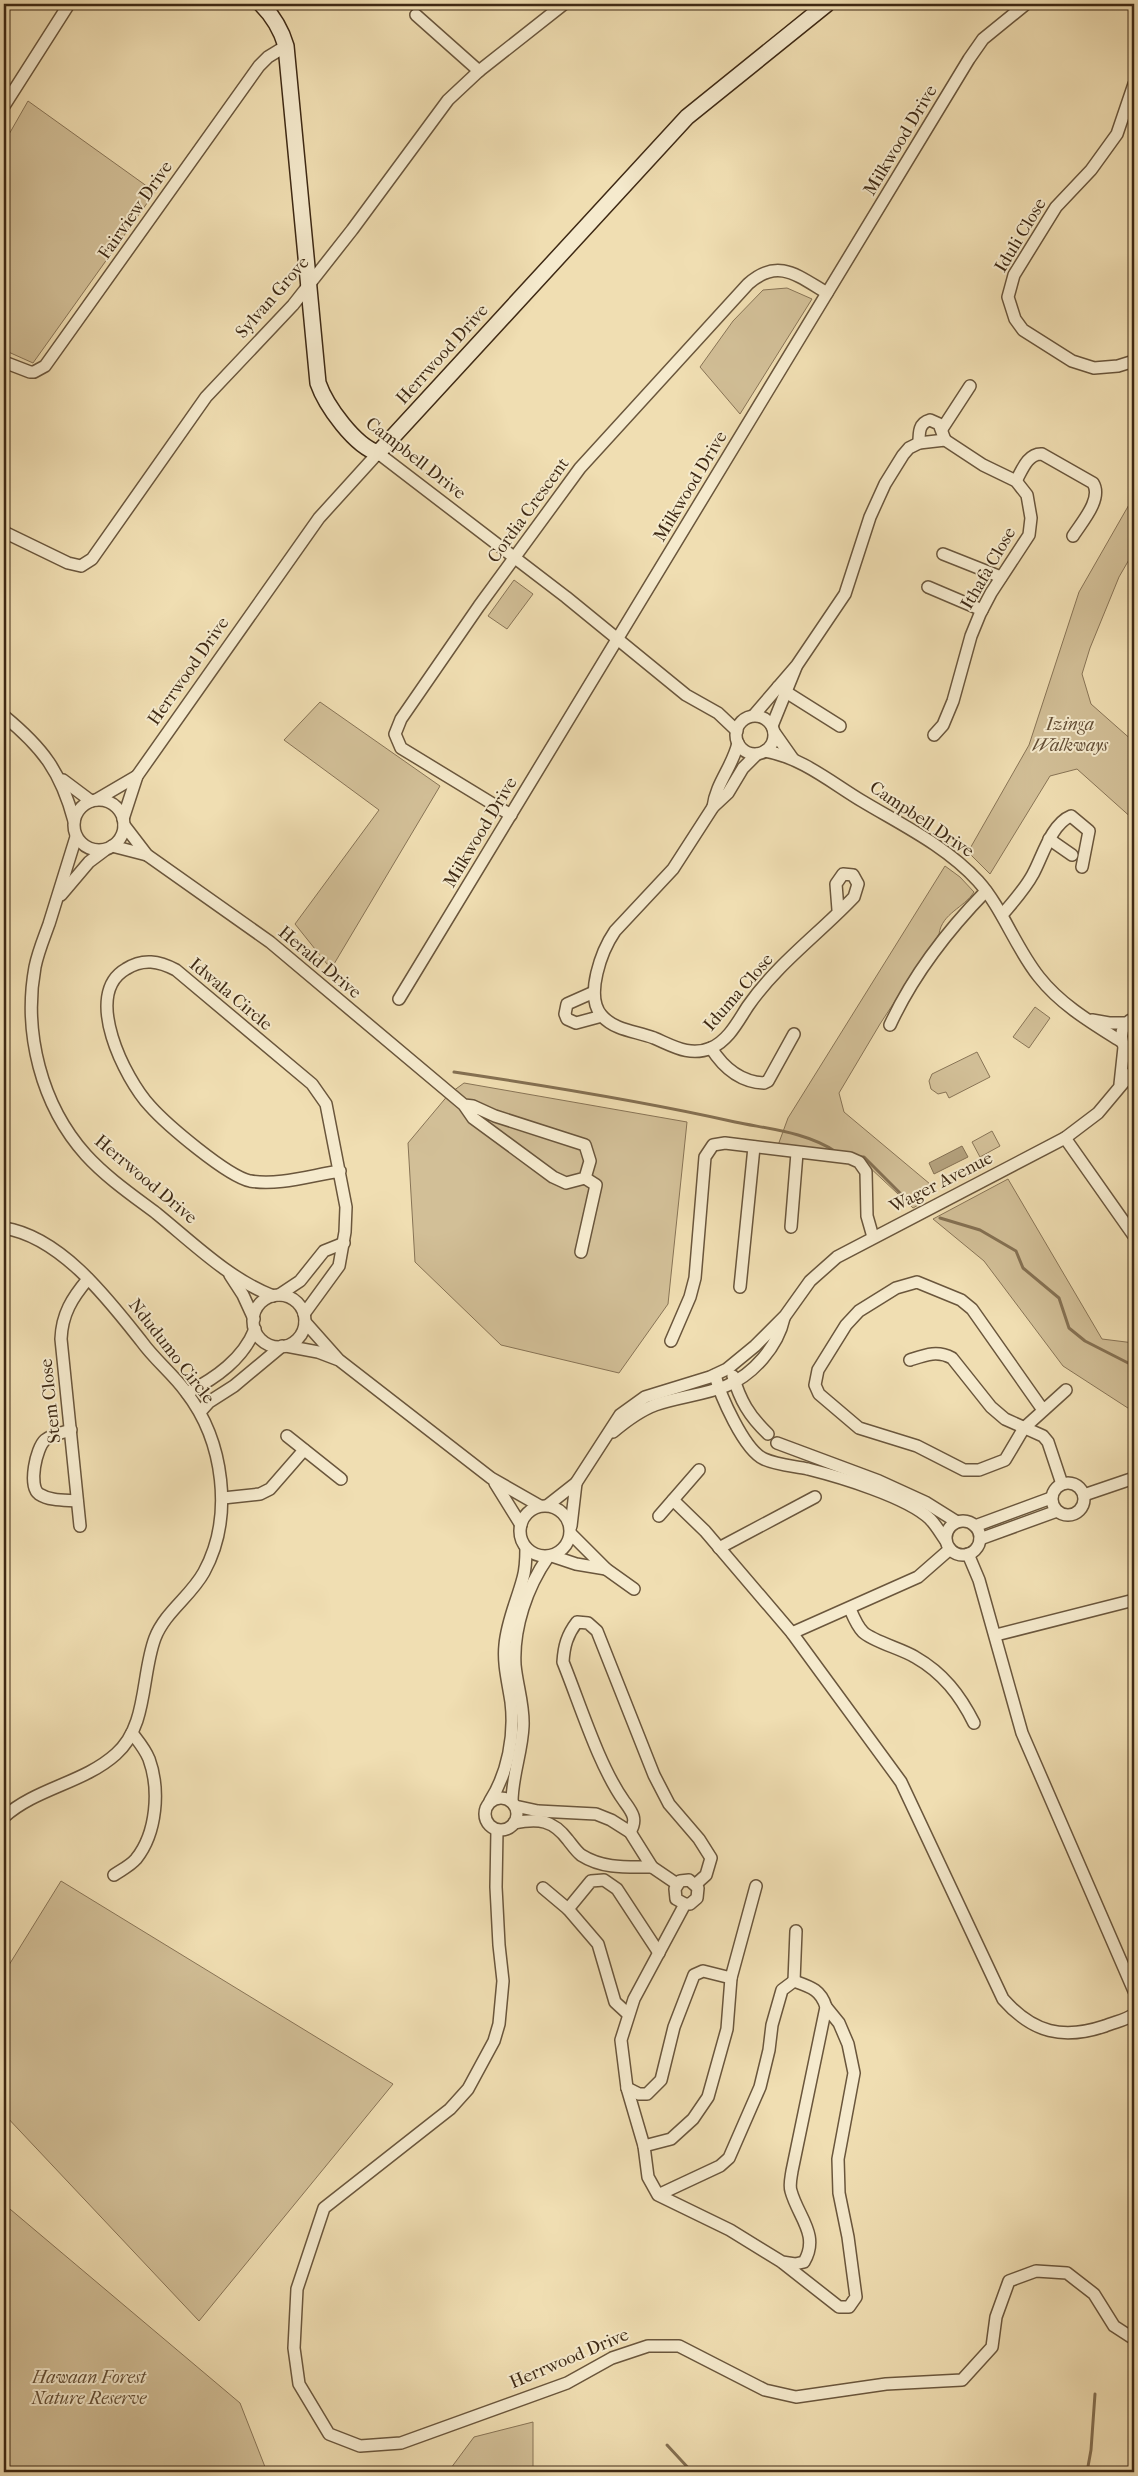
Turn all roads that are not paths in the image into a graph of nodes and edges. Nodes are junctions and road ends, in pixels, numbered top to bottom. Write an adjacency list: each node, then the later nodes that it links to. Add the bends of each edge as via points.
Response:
1 (69, 4): 10 (street)
2 (261, 4): 7 (street, Campbell Drive, via 278,26)
3 (564, 4): 8 (street, Sylvan Grove)
4 (827, 4): 18 (street, Herrwood Drive, via 687,117)
5 (1026, 4): 12 (street, Milkwood Drive, via 976,48)
6 (416, 15): 8 (street)
7 (286, 46): 11 (street, Campbell Drive); 14 (street, Fairview Drive, via 259,66 45,366 30,372)
8 (479, 71): 11 (street, Sylvan Grove, via 448,100)
9 (1134, 84): 13 (street, Iduli Close, via 1117,134 1091,170 1056,207 1014,275 1008,297 1015,319 1023,330 1072,361 1094,368)
10 (4, 106)
11 (308, 286): 18 (street, Campbell Drive, via 316,373 321,392 355,438 365,448); 20 (street, Sylvan Grove, via 210,392 92,559 85,564 68,564)
12 (827, 293): 23 (street, Cordia Crescent, via 788,271 767,271 756,277 580,468); 27 (street, Milkwood Drive)
13 (1134, 361)
14 (4, 362)
15 (970, 386): 16 (street)
16 (944, 435): 17 (street); 17 (street, via 935,421 925,421 920,426); 19 (street, via 984,465)
17 (919, 443): 28 (street, via 903,455 885,484 870,517 845,594)
18 (378, 453): 23 (street, Campbell Drive); 38 (street, Herrwood Drive, via 319,518)
19 (1016, 481): 21 (street, via 1030,458 1042,454 1093,484 1096,495); 24 (street, Ithafa Close, via 1027,494 1031,528)
20 (4, 532)
21 (1073, 536)
22 (943, 554): 24 (street)
23 (514, 558): 27 (street, Campbell Drive); 42 (street, Cordia Crescent, via 401,719 395,734 401,748)
24 (1001, 577): 26 (street, Ithafa Close)
25 (928, 587): 26 (street)
26 (982, 610): 34 (street, Ithafa Close, via 948,714)
27 (616, 640): 29 (street, Campbell Drive, via 686,695); 42 (street, Milkwood Drive)
28 (782, 689): 31 (street); 32 (street); 33 (street)
29 (718, 714): 31 (street); 35 (street)
30 (4, 716): 39 (street, via 36,744)
31 (750, 717): 33 (street, via 765,718); 35 (street)
32 (840, 726)
33 (774, 729): 36 (street, via 773,743); 37 (street)
34 (934, 735)
35 (737, 737): 36 (street, via 746,751); 41 (street, via 733,760 718,786)
36 (761, 752): 37 (street); 41 (street, via 743,768 728,793)
37 (793, 759): 51 (street, Campbell Drive, via 946,852)
38 (137, 776): 40 (street, Herrwood Drive); 44 (street, Herrwood Drive)
39 (60, 777): 40 (street, via 71,788); 43 (street)
40 (94, 801): 43 (street, via 80,808); 44 (street, via 110,803 120,812)
41 (713, 807): 55 (street, via 673,870 615,931 599,967)
42 (511, 815): 56 (street, Milkwood Drive)
43 (74, 821): 45 (street)
44 (123, 822): 47 (street, via 123,833); 48 (street, Herald Drive)
45 (76, 837): 47 (street, via 88,848); 52 (street, Herrwood Drive)
46 (1049, 839): 49 (street); 50 (street, via 1068,817 1074,817 1088,828); 54 (street, via 1033,874)
47 (109, 848): 48 (street, Herald Drive); 52 (street, Herrwood Drive, via 74,878)
48 (147, 855): 67 (street, Herald Drive, via 270,942)
49 (1072, 855)
50 (1082, 867)
51 (986, 891): 54 (street, Campbell Drive); 60 (street, via 937,948 899,1005)
52 (55, 902): 79 (street, Herrwood Drive, via 36,965 31,1005 41,1072 55,1110 69,1133 100,1170)
53 (838, 910): 63 (street, Iduma Close, via 763,986 730,1033)
54 (1002, 915): 58 (street, Campbell Drive, via 1038,976 1064,1004)
55 (594, 992): 57 (street); 57 (street, via 567,1004 565,1014 567,1019 576,1022)
56 (399, 999)
57 (602, 1016): 63 (street, Iduma Close, via 624,1030 685,1051)
58 (1088, 1020): 59 (street, via 1109,1023); 62 (street, Campbell Drive)
59 (1131, 1021): 62 (street, via 1122,1032)
60 (890, 1025)
61 (794, 1034): 63 (street, via 764,1083 725,1068)
62 (1123, 1045): 64 (street, Campbell Drive); 66 (street)
63 (711, 1048)
64 (1134, 1055)
65 (1134, 1070): 66 (street, Wager Avenue)
66 (1120, 1086): 68 (street, Wager Avenue, via 1098,1113)
67 (464, 1105): 72 (street, Herald Drive, via 473,1118 553,1177 566,1183); 72 (street, Herald Drive, via 585,1145 590,1161)
68 (1065, 1138): 75 (street); 76 (street, Wager Avenue)
69 (754, 1147): 70 (street); 81 (street); 86 (street, via 718,1143 707,1152 694,1283)
70 (797, 1153): 73 (street); 76 (street, via 850,1158 864,1167 867,1216)
71 (340, 1171): 71 (street, Idwala Circle, via 326,1104 306,1079 176,970 144,961 124,969 116,977 106,1003 112,1034 128,1075 150,1107 226,1170 248,1180 276,1181); 77 (street, Idwala Circle, via 346,1207)
72 (585, 1178): 78 (street, via 596,1185)
73 (791, 1227)
74 (4, 1228): 80 (street, Ndudumo Circle, via 43,1242)
75 (1134, 1236)
76 (873, 1237): 83 (street, Wager Avenue, via 821,1269)
77 (344, 1243): 82 (street, via 324,1251 300,1281); 84 (street, Idwala Circle, via 339,1266)
78 (581, 1252)
79 (227, 1269): 82 (street, Herrwood Drive, via 245,1283); 85 (street, Herrwood Drive, via 243,1295)
80 (88, 1279): 95 (street, Ndudumo Circle); 99 (street, Stem Close, via 68,1306 62,1328)
81 (740, 1286)
82 (276, 1296): 84 (street, via 295,1301); 85 (street, via 264,1300 258,1307)
83 (784, 1316): 90 (street, Wager Avenue); 92 (street, Wager Avenue, via 770,1350)
84 (305, 1318): 87 (street, via 300,1337); 88 (street)
85 (254, 1324): 87 (street, via 261,1340 268,1345); 95 (street, via 240,1356)
86 (671, 1341)
87 (284, 1346): 88 (street); 97 (street)
88 (340, 1360): 106 (street)
89 (910, 1360): 98 (street, via 934,1353 952,1358 991,1407 1005,1419)
90 (730, 1367): 91 (street, Wager Avenue); 92 (street)
91 (715, 1375): 93 (street); 102 (street, Wager Avenue, via 645,1397 620,1415)
92 (734, 1381): 93 (street, Wager Avenue); 100 (street, via 738,1395)
93 (718, 1388): 102 (street, Wager Avenue, via 654,1406 628,1420); 126 (street, via 749,1446 763,1458 875,1489 931,1519)
94 (1066, 1390): 96 (street)
95 (187, 1393): 97 (street, Ndudumo Circle)
96 (1043, 1410): 98 (street); 98 (street, via 972,1309 961,1300 917,1282 896,1288 859,1312 846,1325 818,1370 815,1385 819,1394 859,1428 917,1446 964,1470 979,1470 1005,1460)
97 (200, 1412): 113 (street, Ndudumo Circle, via 210,1439)
98 (1024, 1428): 110 (street, via 1043,1436 1048,1442)
99 (71, 1430): 116 (street, Stem Close); 116 (street, via 52,1436 41,1445 33,1483 35,1490 48,1498)
100 (768, 1434)
101 (287, 1436): 104 (street)
102 (607, 1437): 109 (street)
103 (777, 1443): 120 (street, via 879,1481 925,1502)
104 (304, 1450): 108 (street); 113 (street, via 270,1490)
105 (698, 1470): 115 (street)
106 (491, 1478): 117 (street); 121 (street)
107 (1134, 1478): 111 (street)
108 (341, 1479)
109 (576, 1483): 117 (street); 124 (street)
110 (1062, 1484): 111 (street, via 1076,1484); 114 (street, via 1054,1489)
111 (1084, 1495): 118 (street, via 1084,1504 1078,1512 1065,1515)
112 (814, 1497): 128 (street)
113 (222, 1498): 138 (street, Ndudumo Circle, via 219,1535 203,1575 157,1634 150,1653 139,1716)
114 (1051, 1498): 118 (street); 123 (street)
115 (673, 1500): 119 (street); 128 (street)
116 (77, 1501): 122 (street, Stem Close)
117 (544, 1506): 121 (street, via 528,1512); 124 (street, via 562,1512)
118 (1057, 1511): 125 (street)
119 (659, 1516)
120 (957, 1522): 123 (street, via 967,1521); 126 (street, via 949,1527)
121 (520, 1525): 127 (street)
122 (80, 1526)
123 (975, 1526): 125 (street)
124 (571, 1530): 130 (street, via 565,1548); 131 (street)
125 (980, 1539): 129 (street)
126 (948, 1545): 129 (street, via 958,1554); 134 (street, via 918,1577)
127 (526, 1548): 130 (street, via 532,1553); 139 (street, via 523,1580 509,1617 504,1647 512,1734 502,1780)
128 (719, 1548): 135 (street)
129 (968, 1554): 136 (street)
130 (550, 1556): 131 (street); 140 (street, via 533,1579 516,1635 515,1667 523,1727 512,1786)
131 (606, 1569): 132 (street)
132 (634, 1589)
133 (1134, 1600): 136 (street)
134 (850, 1608): 135 (street); 137 (street, via 858,1626 869,1637 910,1654 940,1675 962,1700)
135 (792, 1633): 160 (street, via 901,1782 1003,2000 1023,2018 1051,2032 1088,2031)
136 (996, 1634): 157 (street, via 1022,1733)
137 (974, 1723)
138 (132, 1733): 141 (street, Ndudumo Circle, via 126,1744 106,1762 25,1801); 146 (street, via 149,1758 155,1806 142,1850 130,1865)
139 (490, 1801): 140 (street, via 499,1798); 143 (street, via 485,1809 485,1818 489,1826)
140 (514, 1804): 142 (street, via 517,1815); 144 (street, via 538,1811 596,1814)
141 (4, 1817)
142 (514, 1824): 143 (street); 145 (street, via 533,1820 558,1827 579,1854 615,1868)
143 (498, 1830): 165 (street, Herrwood Drive, via 498,1945 504,1980 494,2041 468,2089 450,2109 324,2208 297,2289 294,2348 299,2384 328,2434 360,2446 401,2444 568,2383 612,2358 648,2346 679,2346 765,2390 796,2397 886,2384 962,2380 992,2347 996,2317 1009,2280 1036,2271 1067,2273 1094,2294 1114,2326)
144 (630, 1832): 145 (street); 148 (street, via 635,1824 634,1816 611,1780 563,1662 564,1647 577,1622 588,1623 597,1631 654,1775 669,1804 699,1839 710,1858 706,1875)
145 (652, 1867): 147 (street)
146 (114, 1875)
147 (677, 1884): 148 (street, via 685,1880); 151 (street, via 674,1894 680,1903)
148 (696, 1884): 151 (street, via 698,1898)
149 (756, 1886): 155 (street)
150 (543, 1888): 152 (street)
151 (686, 1904): 154 (street)
152 (568, 1909): 154 (street, via 591,1881 604,1880 617,1889); 159 (street, via 598,1944 615,2002)
153 (796, 1931): 156 (street)
154 (659, 1952): 159 (street)
155 (731, 1978): 161 (street, via 703,1971 694,1975 674,2026 661,2080 647,2094); 162 (street, via 727,2029 708,2097 692,2119 671,2139)
156 (794, 1981): 158 (street, via 814,1988 823,1996); 163 (street, via 782,1990 760,2087 729,2158 720,2166)
157 (1134, 1991)
158 (826, 2007): 164 (street, via 790,2189 812,2242 804,2262); 164 (street, via 839,2023 848,2044 854,2073 838,2159 839,2193 856,2297 849,2307 840,2306)
159 (628, 2014): 161 (street, via 622,2040)
160 (1134, 2014)
161 (627, 2088): 162 (street)
162 (644, 2146): 163 (street, via 648,2177)
163 (658, 2195): 164 (street, via 730,2230)
164 (782, 2262)
165 (1134, 2339)

